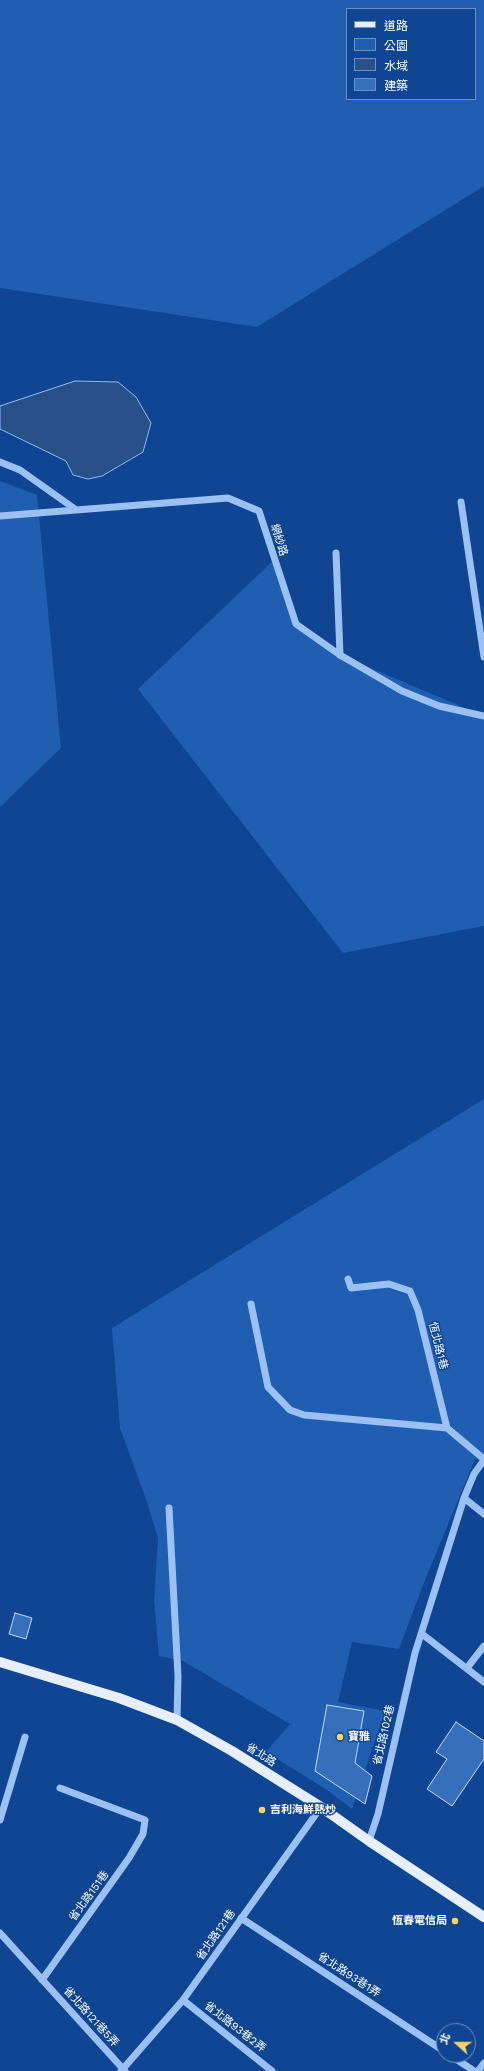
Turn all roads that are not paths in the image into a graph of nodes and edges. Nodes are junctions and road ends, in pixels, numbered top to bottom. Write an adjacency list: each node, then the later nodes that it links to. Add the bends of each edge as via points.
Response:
1 (0, 462): 3 (street, via 20,470)
2 (462, 502): 7 (street)
3 (75, 509): 4 (street, 網紗路); 6 (street, 網紗路, via 228,498 259,511 296,624)
4 (0, 516)
5 (336, 553): 6 (street)
6 (340, 655): 8 (street, 網紗路, via 402,691 439,706)
7 (484, 657)
8 (484, 716)
9 (348, 1279): 11 (street, 恆北路1巷, via 352,1288 389,1284 410,1291 418,1310)
10 (251, 1304): 11 (street, via 268,1387 290,1410 304,1415)
11 (447, 1428): 12 (street)
12 (484, 1459): 13 (street, via 474,1474)
13 (464, 1498): 15 (street); 16 (street)
14 (169, 1508): 21 (street, via 178,1676)
15 (484, 1514)
16 (422, 1634): 19 (street); 26 (street, 省北路102巷, via 413,1660 378,1814)
17 (484, 1646): 19 (street)
18 (0, 1662): 21 (main road, 省北路, via 119,1698)
19 (467, 1668): 20 (street)
20 (484, 1682)
21 (177, 1720): 24 (main road, 省北路)
22 (25, 1737): 25 (street)
23 (60, 1788): 30 (street, 省北路151巷, via 145,1820 143,1834 130,1858)
24 (321, 1807): 26 (main road, 省北路); 28 (street, 省北路121巷)
25 (0, 1820)
26 (369, 1841): 27 (main road, 省北路)
27 (484, 1917)
28 (241, 1918): 31 (street, 省北路121巷); 32 (street, 省北路93巷1弄)
29 (0, 1933): 30 (street, 省北路121巷5弄)
30 (42, 1980): 35 (street, 省北路121巷5弄)
31 (183, 2000): 35 (street, 省北路121巷); 36 (street, 省北路93巷2弄)
32 (436, 2046)
33 (462, 2063): 37 (street)
34 (484, 2063): 38 (street)
35 (123, 2070)
36 (272, 2071)
37 (474, 2071)
38 (478, 2071)

